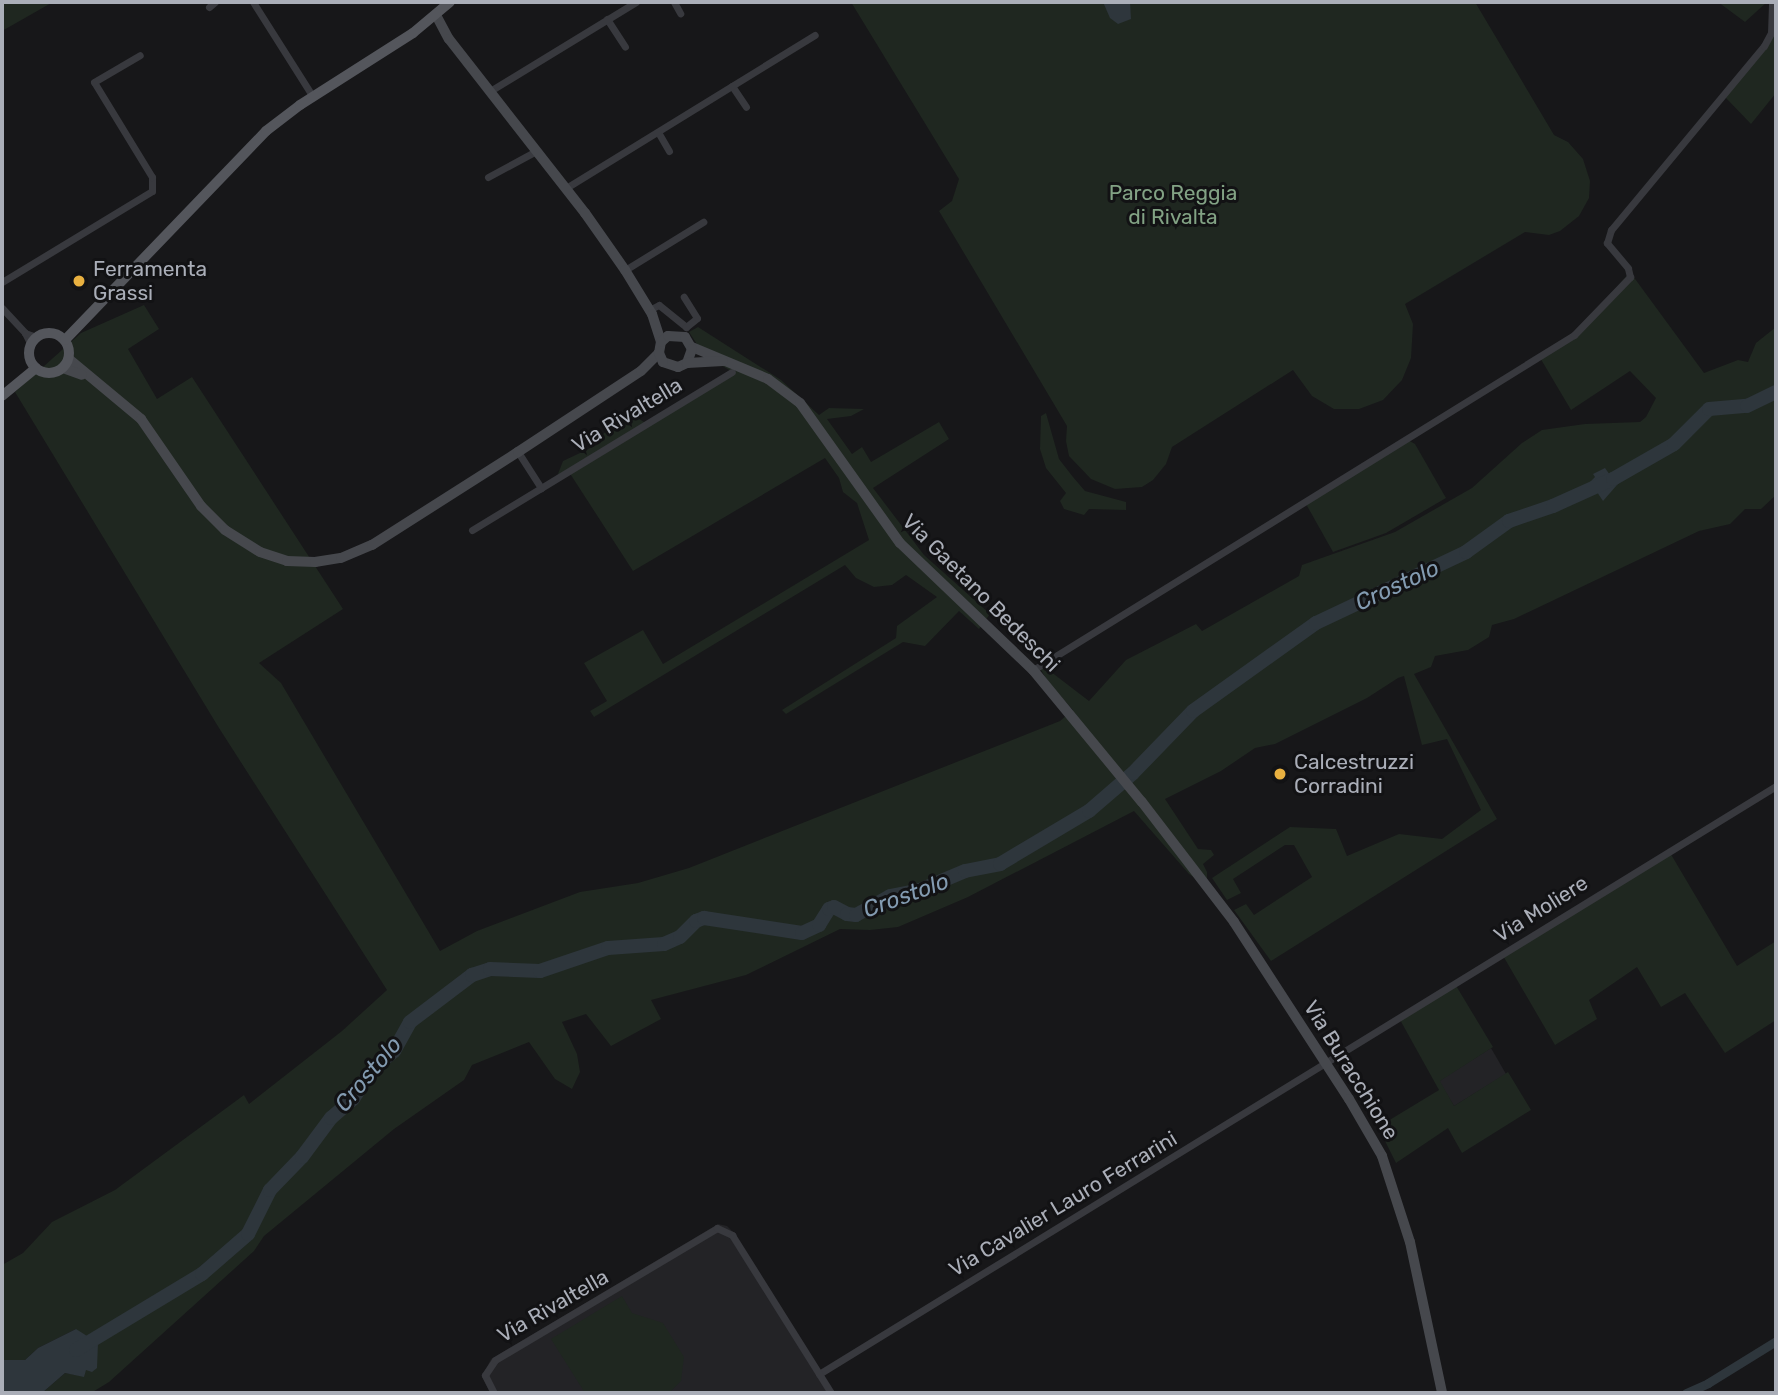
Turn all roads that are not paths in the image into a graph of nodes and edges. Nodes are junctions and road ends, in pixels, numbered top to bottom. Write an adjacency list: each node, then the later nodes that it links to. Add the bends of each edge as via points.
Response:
1 (253, 2): 16 (street)
2 (450, 2): 7 (main road)
3 (636, 2): 8 (street)
4 (674, 2): 6 (street)
5 (1772, 2): 45 (street, via 1771,33 1763,46 1611,230 1607,243 1630,277 1574,335)
6 (680, 13)
7 (436, 15): 15 (main road); 16 (main road)
8 (607, 19): 11 (street); 15 (street)
9 (815, 35): 10 (street)
10 (802, 44): 12 (street); 14 (street)
11 (625, 47)
12 (807, 52)
13 (140, 55): 25 (street, via 94,82 152,177 152,191)
14 (733, 86): 17 (street); 18 (street)
15 (490, 91): 19 (main road)
16 (313, 97): 31 (main road, via 256,140)
17 (747, 107)
18 (658, 132): 20 (street); 22 (street)
19 (536, 151): 21 (street); 22 (main road)
20 (669, 151)
21 (488, 177)
22 (566, 188): 24 (main road)
23 (703, 222): 24 (street)
24 (625, 270): 28 (main road)
25 (2, 282)
26 (684, 297): 28 (street, via 696,317 686,327 659,305)
27 (2, 308): 30 (street)
28 (650, 312): 29 (main road); 33 (main road)
29 (675, 334): 32 (main road); 33 (main road)
30 (31, 338): 31 (main road, via 54,333); 38 (main road, via 29,356)
31 (65, 340): 36 (main road)
32 (692, 346): 34 (main road, Via Gaetano Bedeschi); 35 (main road)
33 (660, 347): 37 (main road); 39 (main road)
34 (727, 361): 35 (main road, Via Gaetano Bedeschi); 45 (main road, Via Gaetano Bedeschi, via 768,379 800,403 900,543)
35 (687, 363): 37 (main road)
36 (66, 364): 38 (main road, via 48,373); 42 (main road, via 147,425 213,520 245,545 287,561 330,561 372,545)
37 (668, 366): 39 (main road)
38 (36, 368): 41 (main road)
39 (641, 371): 42 (main road)
40 (732, 372): 43 (street, Via Rivaltella)
41 (2, 396)
42 (518, 452): 43 (street)
43 (541, 488): 44 (street, Via Rivaltella)
44 (472, 530)
45 (1033, 670): 47 (main road, Via Gaetano Bedeschi)
46 (1776, 786): 48 (street, Via Moliere)
47 (1144, 806): 48 (main road, Via Buracchione, via 1234,922)
48 (1326, 1063): 49 (street, Via Cavalier Lauro Ferrarini); 52 (main road, Via Buracchione, via 1372,1136 1391,1179 1410,1242)
49 (819, 1374): 50 (street, Via Rivaltella, via 727,1231 712,1230 495,1360 485,1375); 51 (street)
50 (494, 1393)
51 (831, 1393)
52 (1442, 1393)

